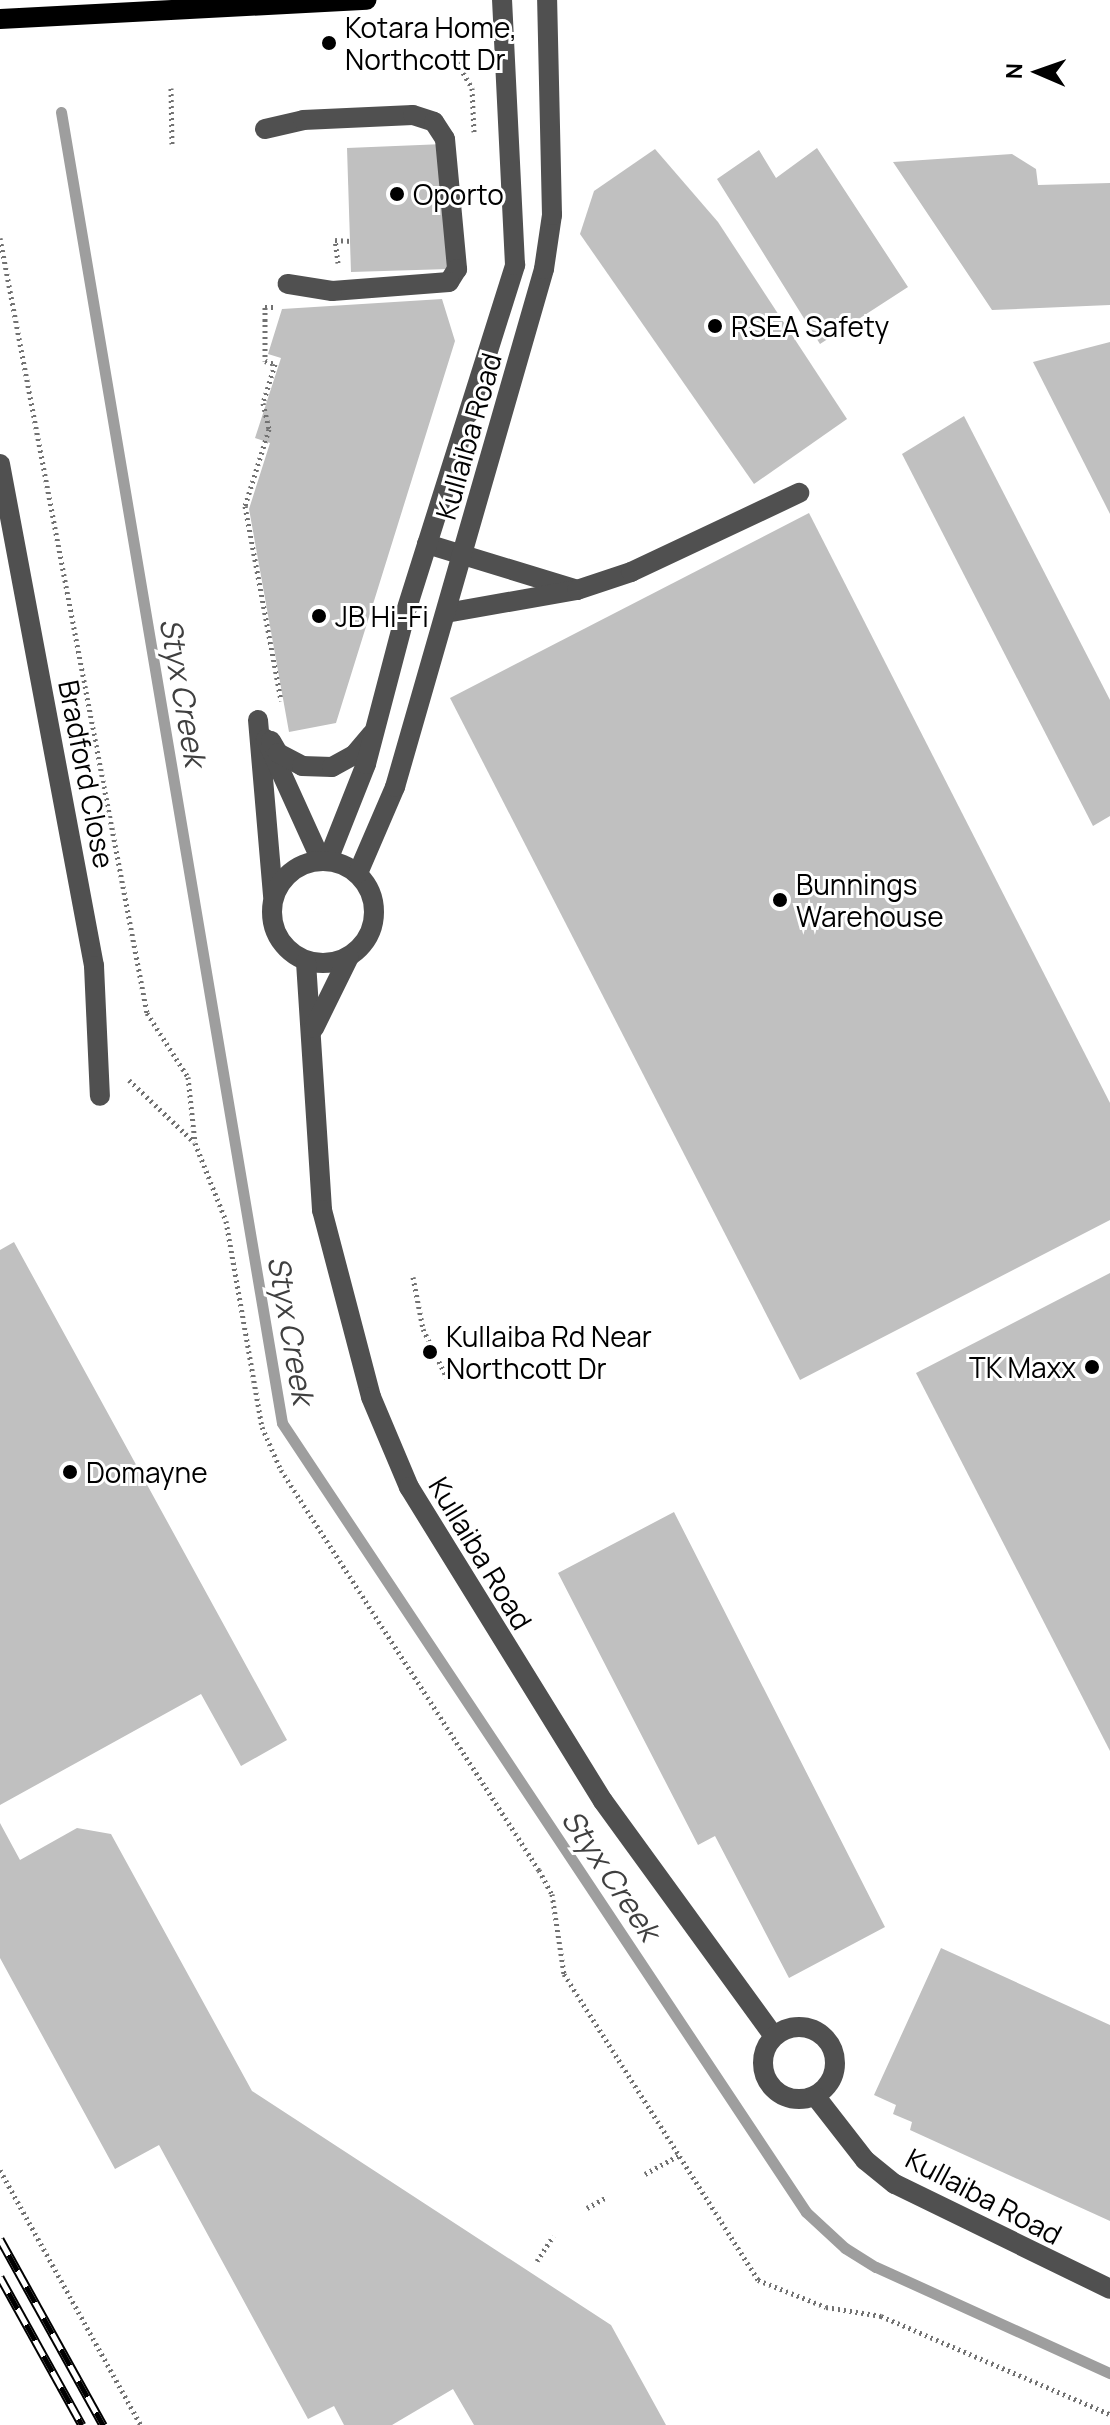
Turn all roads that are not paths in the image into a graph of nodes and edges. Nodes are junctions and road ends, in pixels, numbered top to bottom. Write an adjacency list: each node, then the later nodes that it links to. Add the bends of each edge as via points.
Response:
1 (367, 0): 4 (main road)
2 (502, 0): 9 (street, Kullaiba Road, via 515,265)
3 (547, 0): 10 (street, Kullaiba Road, via 552,202 544,269)
4 (0, 19)
5 (265, 129): 6 (street, via 303,120 413,115 434,122 445,139 457,269 449,282 332,291)
6 (288, 284)
7 (0, 464): 21 (street, Bradford Close, via 94,966)
8 (799, 493): 11 (street, via 631,572)
9 (427, 544): 10 (street); 14 (street, Kullaiba Road)
10 (463, 554): 11 (street); 12 (street, Kullaiba Road)
11 (577, 590): 12 (street)
12 (446, 613): 16 (street, Kullaiba Road, via 395,787)
13 (258, 720): 14 (street, via 278,753 302,766 332,767 355,754); 15 (street); 17 (street)
14 (374, 731): 15 (street, Kullaiba Road)
15 (324, 860): 16 (street); 17 (street, via 288,874)
16 (358, 873): 18 (street, Kullaiba Road, via 369,887 374,917 371,930)
17 (273, 898): 19 (street, via 274,929)
18 (349, 957): 19 (street); 20 (street, Kullaiba Road)
19 (306, 962): 20 (street, Kullaiba Road)
20 (314, 1028): 22 (street, Kullaiba Road, via 313,1115 322,1210 371,1397 409,1487 603,1801)
21 (100, 1096)
22 (774, 2036): 23 (street, via 765,2049 763,2070 774,2091 792,2099); 23 (street, via 804,2026 821,2034 831,2047 834,2071)
23 (816, 2097): 24 (street, Kullaiba Road, via 865,2160 895,2184)
24 (1110, 2289)

